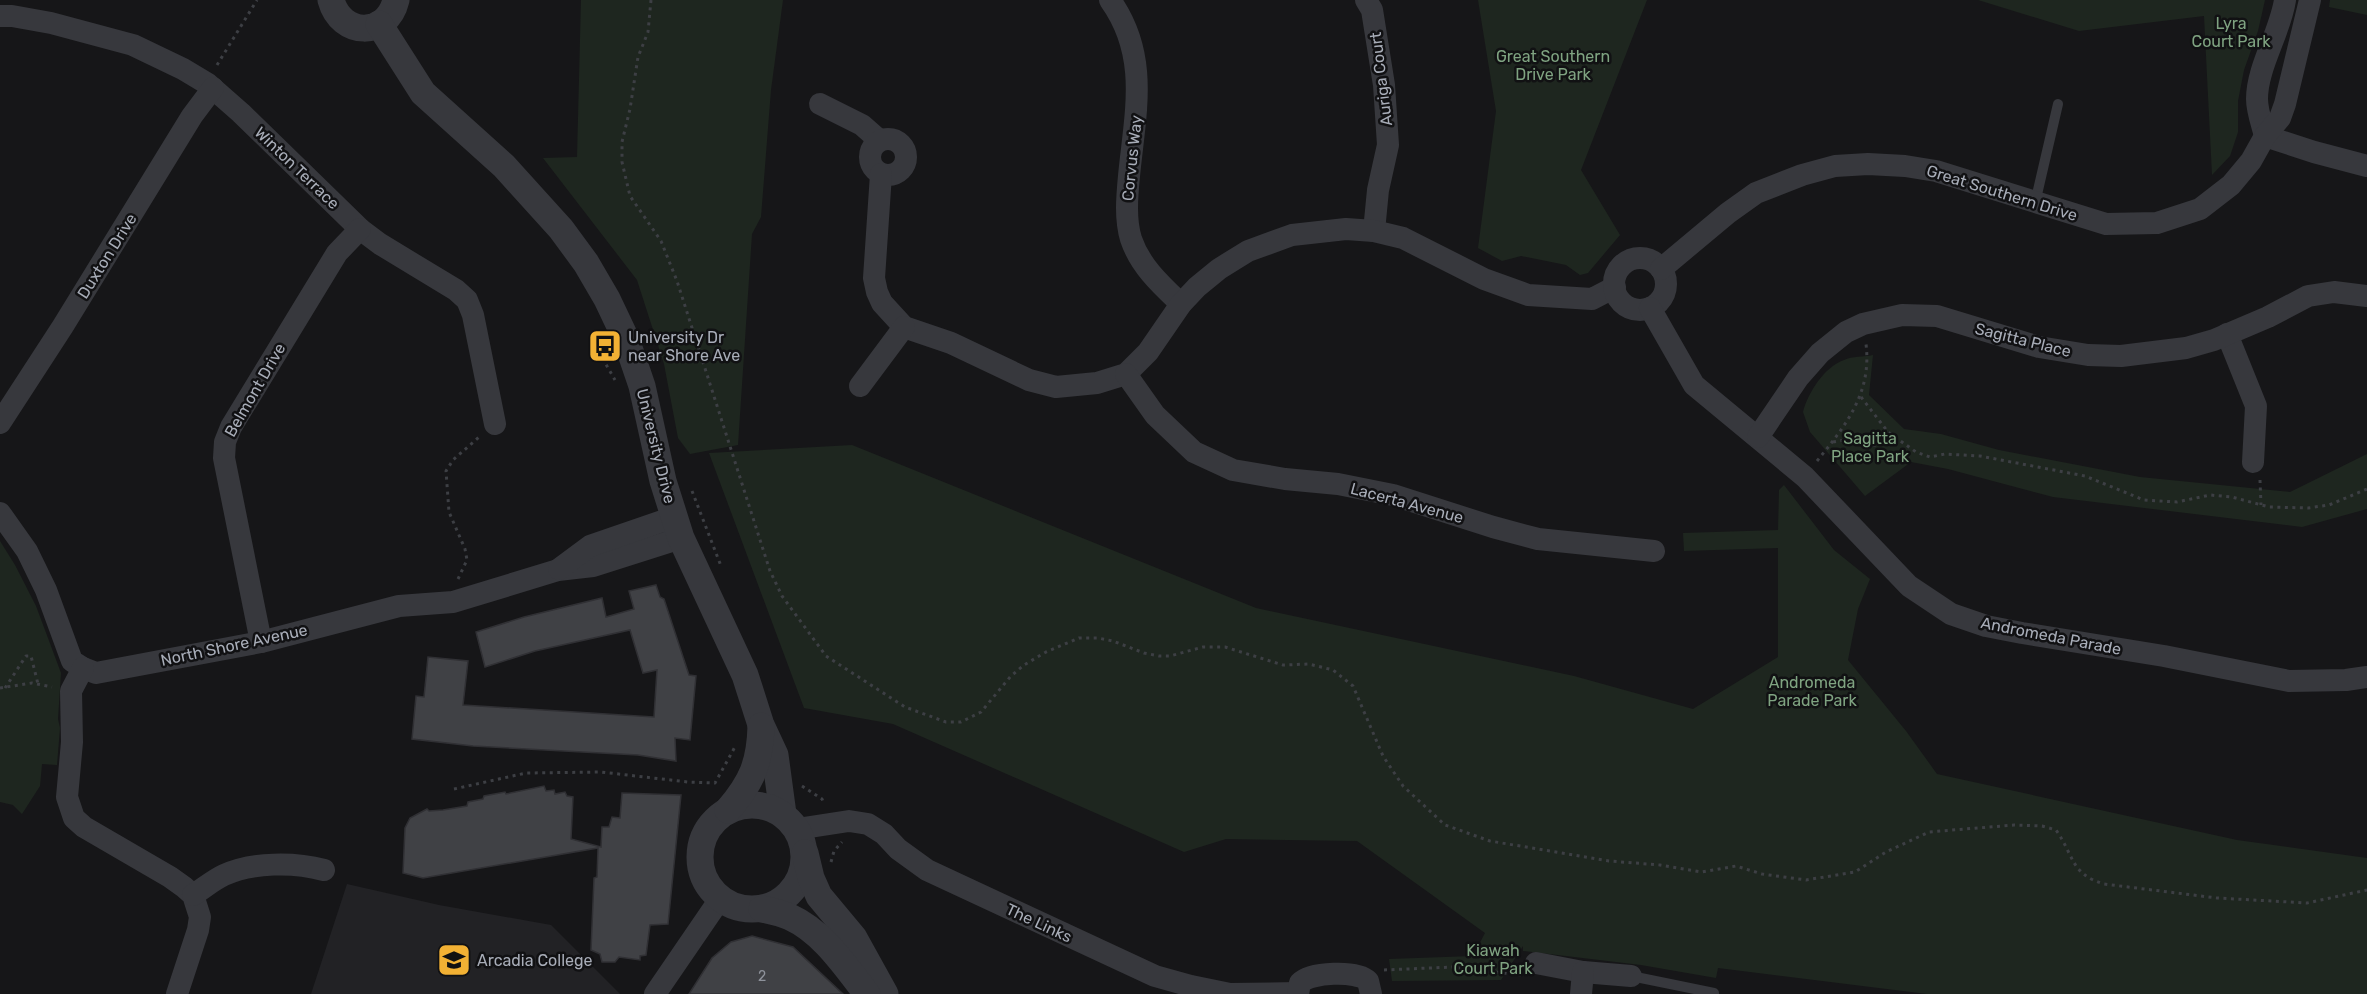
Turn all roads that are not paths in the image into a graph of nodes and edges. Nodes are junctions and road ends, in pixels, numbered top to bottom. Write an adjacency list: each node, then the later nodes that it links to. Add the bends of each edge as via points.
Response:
1 (331, 0): 8 (street, via 334,10 348,25 369,28)
2 (396, 0): 8 (street, via 388,18)
3 (1110, 0): 22 (street, Corvus Way, via 1130,36 1137,68 1138,99 1127,219 1142,261)
4 (1366, 0): 18 (street, Auriga Court, via 1372,10 1384,85 1388,145)
5 (2284, 0): 12 (street, via 2257,100)
6 (2310, 0): 12 (street, Great Southern Drive, via 2285,104 2280,118)
7 (0, 16): 9 (street, Winton Terrace, via 51,22 133,45)
8 (379, 24): 33 (street, University Drive, via 423,93 504,166 586,263 626,339)
9 (210, 86): 17 (street, Winton Terrace); 28 (street, Duxton Drive)
10 (820, 104): 13 (street, via 862,125)
11 (2058, 104): 16 (lane)
12 (2265, 136): 14 (street); 16 (street, Great Southern Drive, via 2231,185 2200,209 2157,223 2106,224)
13 (879, 140): 15 (street, via 871,149 870,161); 15 (street, via 897,141 906,156 898,172)
14 (2367, 166)
15 (881, 174): 24 (street, via 874,278 877,292 891,315)
16 (2035, 203): 19 (street, Great Southern Drive, via 1936,171 1868,164 1835,166 1756,193)
17 (360, 229): 29 (street, Winton Terrace, via 467,300); 35 (street, Belmont Drive, via 337,254 225,442 224,458)
18 (1374, 231): 20 (street, via 1403,238 1484,279 1528,295 1592,299); 22 (street, via 1318,232 1272,241 1219,269)
19 (1661, 269): 20 (street, via 1647,259 1631,260 1618,271); 23 (street, via 1665,291)
20 (1614, 287): 23 (street, via 1627,307)
21 (2367, 296): 25 (street, Sagitta Place, via 2334,292 2308,296)
22 (1181, 303): 26 (street, via 1148,352)
23 (1650, 308): 30 (street, Andromeda Parade, via 1694,385)
24 (904, 327): 26 (street, via 951,343 1029,380 1056,387 1097,384); 27 (street)
25 (2228, 334): 30 (street, Sagitta Place, via 2186,348 2121,356 2088,355 2039,347 1937,316 1902,315 1863,324 1820,353); 31 (street, via 2256,406)
26 (1126, 374): 34 (street, Lacerta Avenue, via 1155,415 1194,452 1233,470 1393,495 1538,539)
27 (860, 386)
28 (0, 423)
29 (495, 424)
30 (1758, 437): 37 (street, Andromeda Parade, via 1805,477 1909,586 1959,617 2022,633 2289,681)
31 (2253, 462)
32 (0, 513): 36 (street, via 27,551 46,590 72,661)
33 (677, 528): 35 (street, North Shore Avenue, via 590,546 558,570 453,602 399,606); 38 (street, University Drive, via 745,675)
34 (1654, 551)
35 (261, 642): 36 (street, North Shore Avenue, via 96,673)
36 (83, 668): 42 (street, via 71,691 69,808 84,827 170,877)
37 (2367, 677)
38 (761, 725): 39 (street, University Drive, via 760,752 746,788); 40 (street, University Drive, via 775,755)
39 (728, 810): 40 (street, via 741,805 770,807); 43 (street, via 714,820 699,852 708,886)
40 (794, 831): 44 (street, via 804,865 799,880 790,893); 49 (street, The Links, via 849,821 868,824 927,870 1155,976 1230,994); 54 (street, University Drive, via 819,896 854,938)
41 (324, 870): 42 (street, via 287,863 236,871 224,874)
42 (193, 895): 51 (street, via 200,916 198,930)
43 (720, 899): 44 (street, via 733,906); 52 (street)
44 (762, 909): 53 (street, via 790,917 815,933)
45 (1542, 965): 47 (street)
46 (1630, 976): 47 (street); 50 (lane)
47 (1582, 983)
48 (1369, 987): 49 (street, The Links, via 1358,975 1312,975 1302,981)
49 (1298, 993)
50 (1714, 993)
51 (177, 994)
52 (655, 994)
53 (867, 994)
54 (885, 994)

